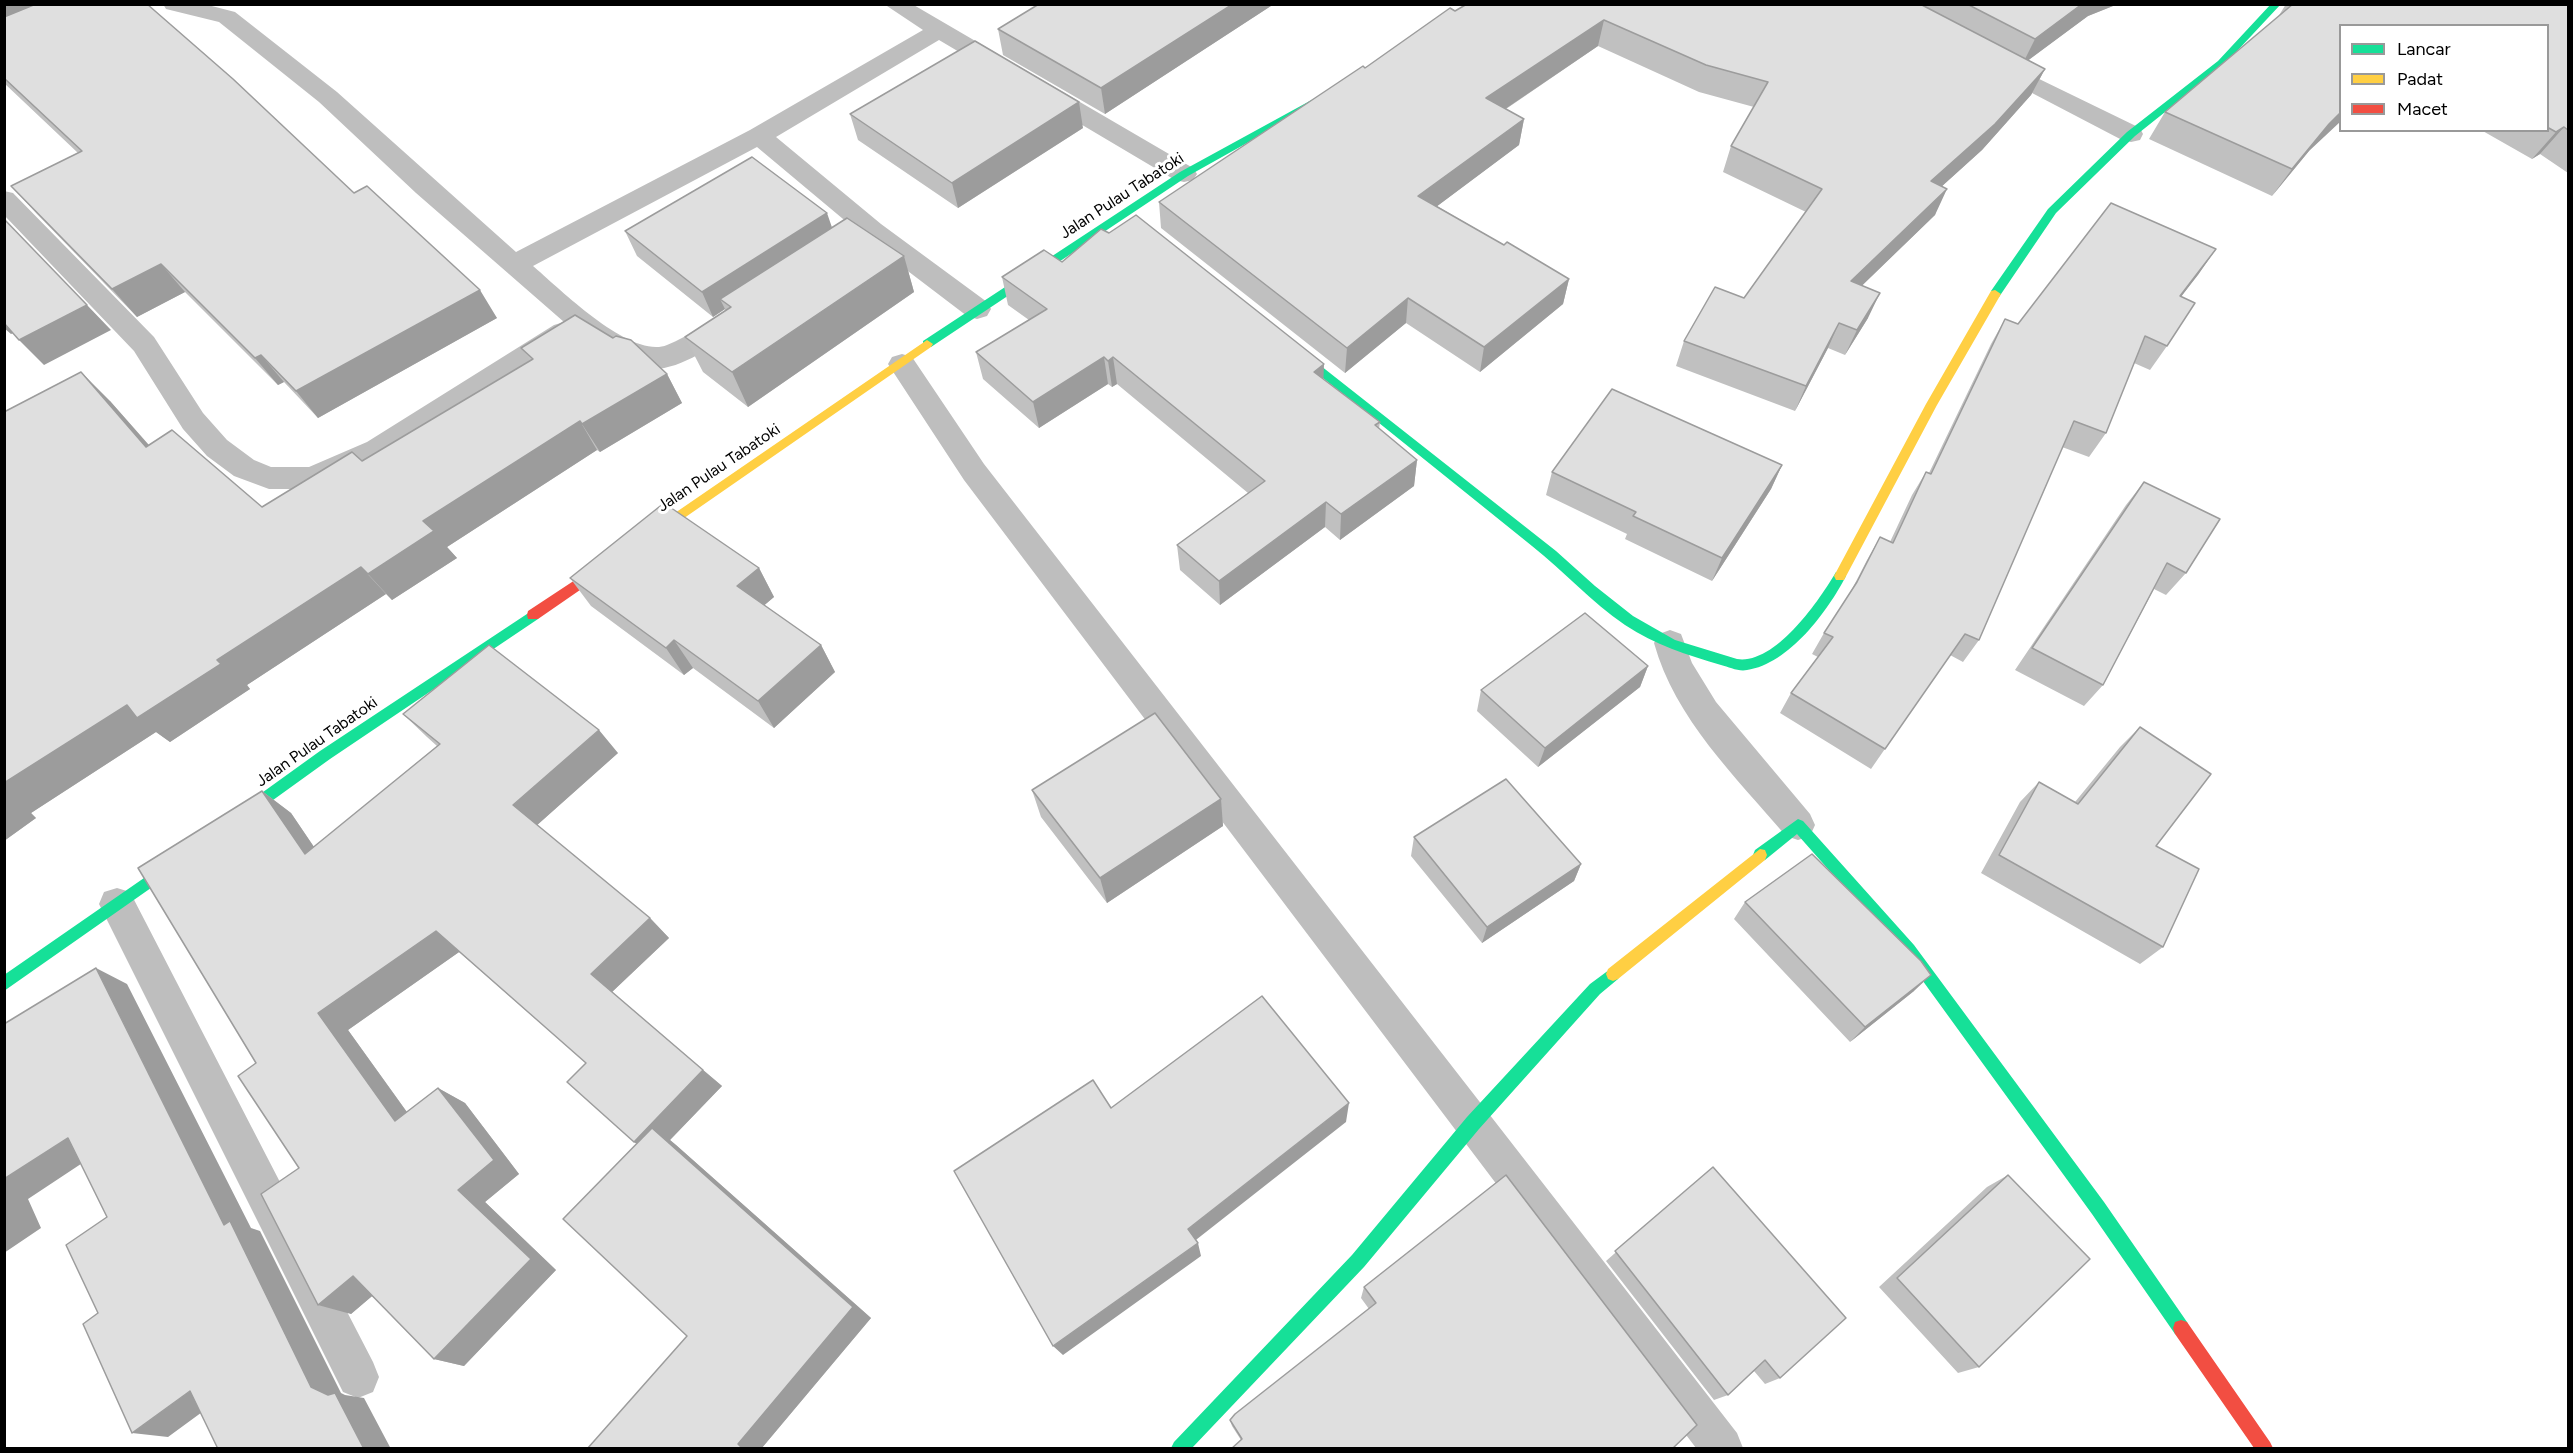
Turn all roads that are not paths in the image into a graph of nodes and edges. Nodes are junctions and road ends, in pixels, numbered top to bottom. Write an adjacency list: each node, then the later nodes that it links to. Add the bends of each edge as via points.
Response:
1 (174, 4): 12 (street, via 236,13 425,187)
2 (895, 4): 4 (street)
3 (2277, 4): 7 (main road, via 2221,63)
4 (938, 31): 8 (street); 9 (street, via 991,50)
5 (1974, 53): 7 (street)
6 (1344, 85): 9 (main road, Jalan Pulau Tabatoki)
7 (2131, 134): 19 (main road, via 2052,211 1995,295 1826,602 1778,652 1747,665 1703,656)
8 (759, 136): 11 (street); 12 (street)
9 (1184, 174): 15 (main road, Jalan Pulau Tabatoki, via 1129,218)
10 (4, 199): 16 (street, via 144,344 193,421 217,448 244,468 269,478 309,478 377,450)
11 (872, 230): 13 (street); 15 (street)
12 (516, 263): 16 (street)
13 (807, 273)
14 (754, 308): 16 (street, via 676,353 653,358 620,346)
15 (977, 309): 18 (main road, Jalan Pulau Tabatoki)
16 (581, 321)
17 (1277, 336): 19 (main road, via 1552,555 1590,591 1650,636)
18 (902, 364): 21 (main road, Jalan Pulau Tabatoki, via 325,755); 25 (street, via 974,472)
19 (1670, 643): 20 (street, via 1677,672 1702,708)
20 (1798, 825): 25 (main road, via 1595,989); 29 (main road, via 1909,950 2098,1208)
21 (221, 830)
22 (192, 850): 23 (main road)
23 (117, 904): 24 (main road); 26 (street)
24 (4, 984)
25 (1473, 1123): 27 (main road, via 1358,1261); 28 (street)
26 (358, 1377)
27 (1180, 1449)
28 (1722, 1449)
29 (2264, 1449)

